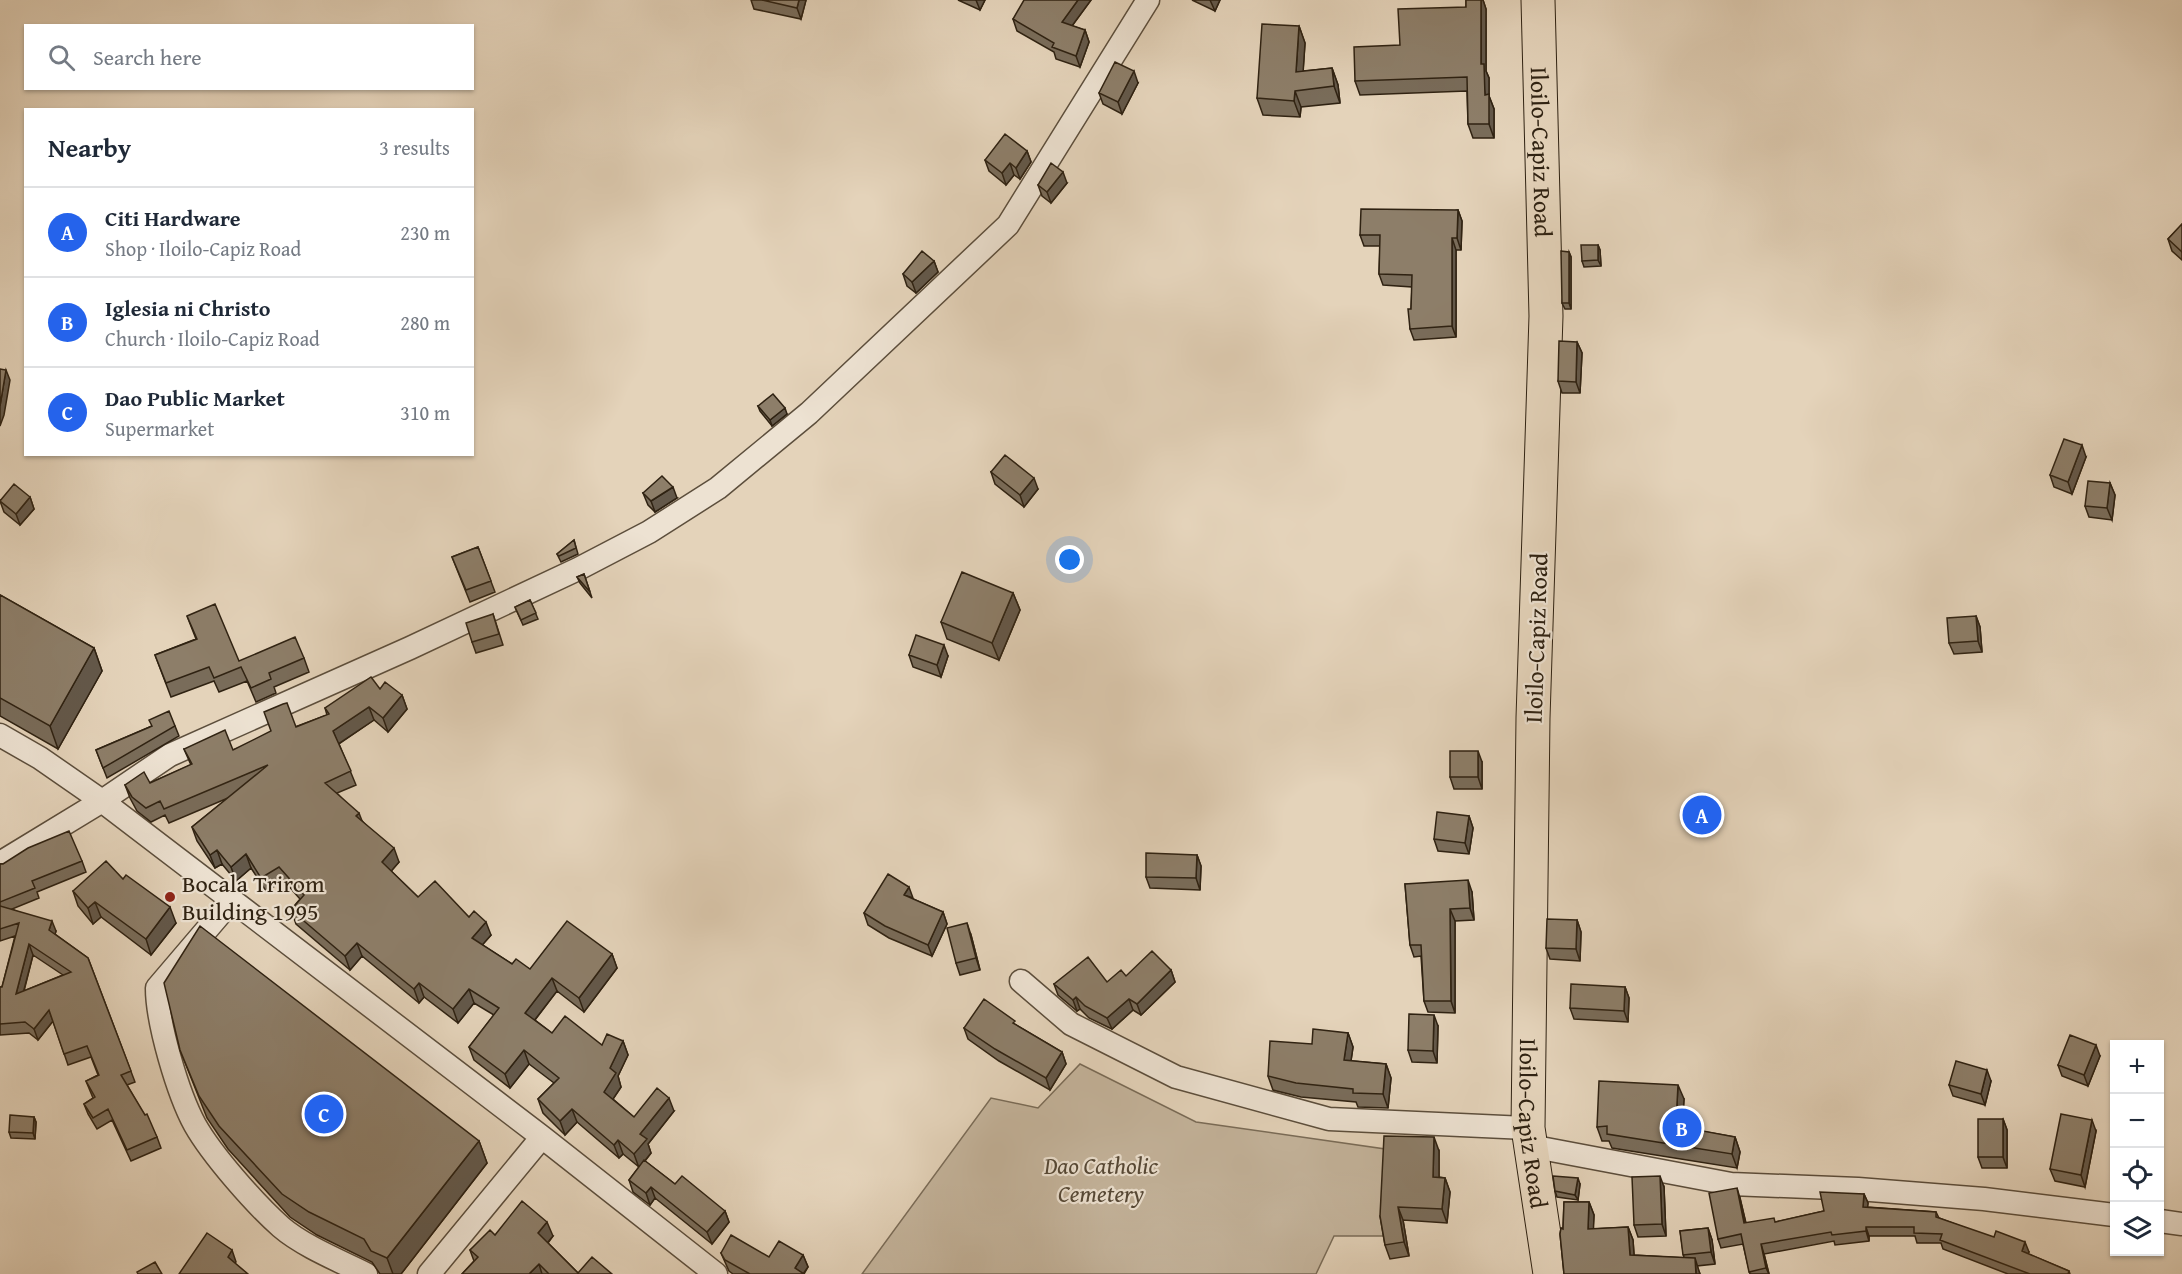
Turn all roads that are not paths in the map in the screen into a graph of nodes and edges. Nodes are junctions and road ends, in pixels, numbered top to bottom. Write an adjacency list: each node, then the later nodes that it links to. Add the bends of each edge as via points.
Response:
1 (1148, 0): 4 (street, via 1008,225 809,413 718,488 649,532 578,569 170,755)
2 (1538, 0): 9 (highway, Iloilo-Capiz Road, via 1546,316 1533,718)
3 (0, 735): 4 (street)
4 (102, 801): 5 (street); 6 (street)
5 (0, 863)
6 (232, 900): 8 (street); 13 (street, via 157,988 157,1012 179,1082 195,1125 282,1228)
7 (1021, 981): 9 (street, via 1071,1024 1176,1077 1329,1119)
8 (542, 1137): 14 (street); 15 (street)
9 (1529, 1137): 10 (street, via 1731,1184 1984,1199); 16 (highway, Iloilo-Capiz Road)
10 (2110, 1214)
11 (2164, 1222): 12 (street)
12 (2182, 1224)
13 (366, 1274)
14 (429, 1274)
15 (717, 1274)
16 (1550, 1274)

